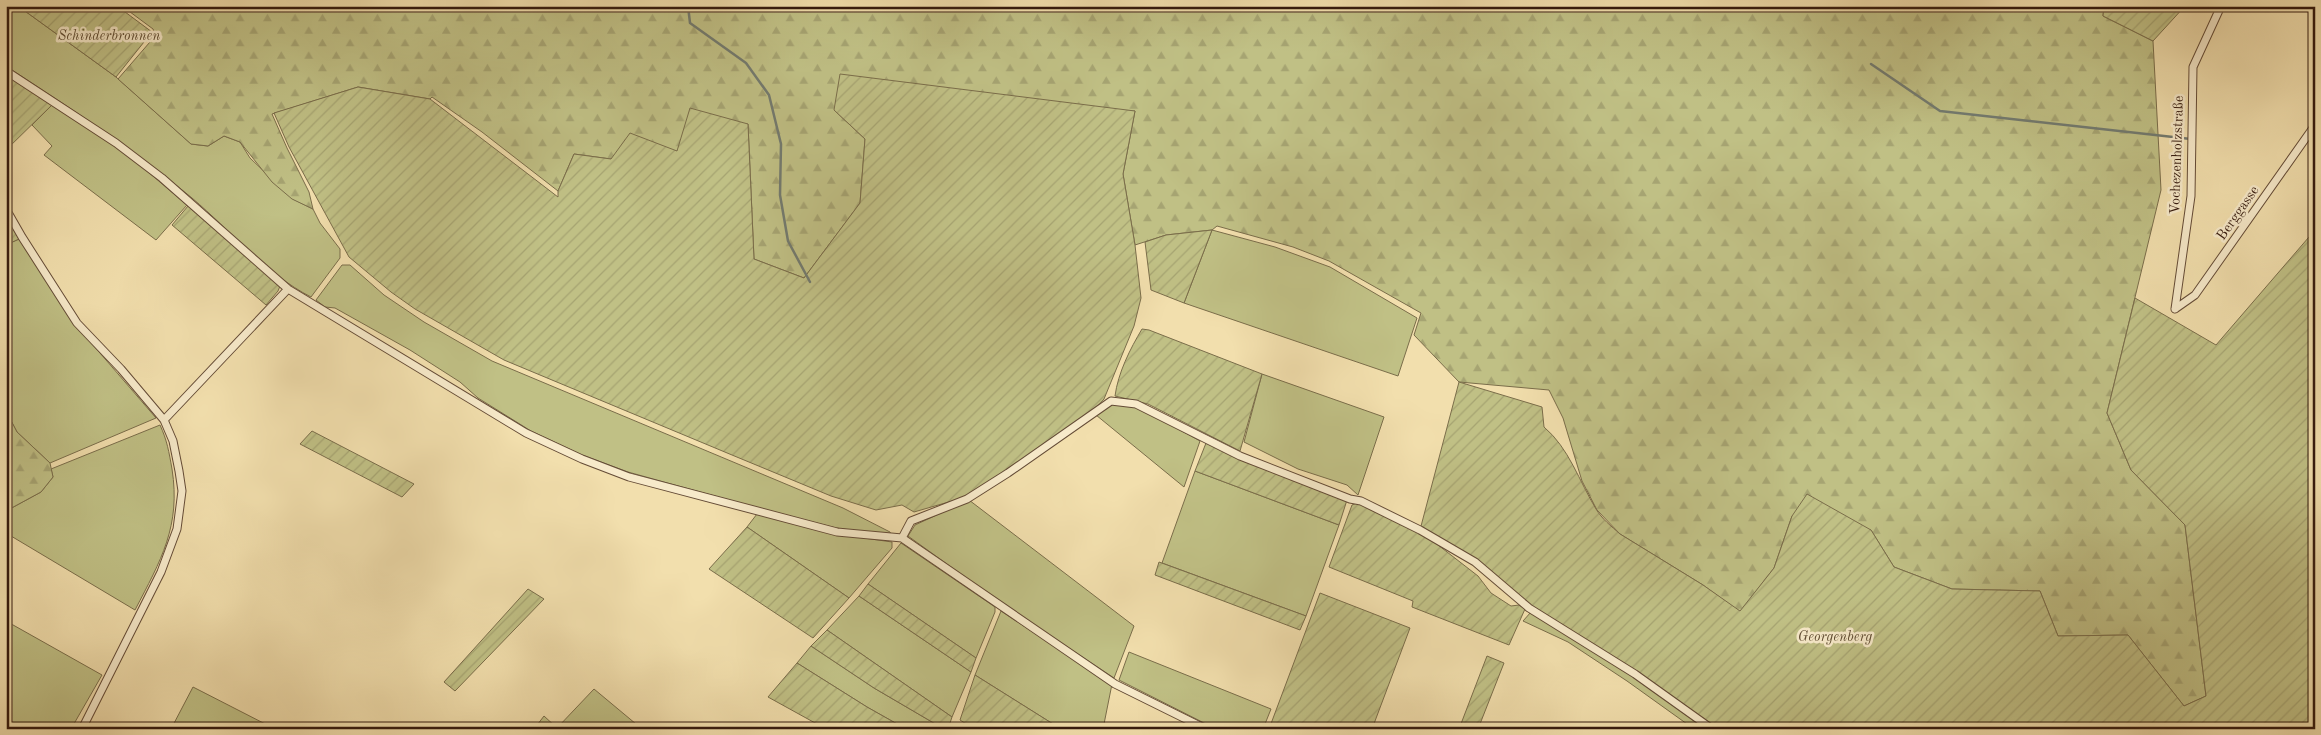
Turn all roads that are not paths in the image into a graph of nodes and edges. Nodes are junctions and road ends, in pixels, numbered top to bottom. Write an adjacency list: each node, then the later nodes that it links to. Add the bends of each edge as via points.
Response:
1 (2221, 6): 6 (street, Vochezenholzstraße, via 2193,67 2191,196)
2 (6, 71): 5 (street, via 116,143 162,178)
3 (2315, 125): 6 (street, Berggasse, via 2195,295)
4 (6, 209): 7 (street, via 77,323)
5 (288, 289): 7 (street); 8 (street, via 526,433 582,459 630,477 837,532)
6 (2175, 309)
7 (164, 420): 9 (street, via 173,442 182,491 177,529 161,572)
8 (902, 538): 10 (street, via 1115,684); 11 (street, via 911,521 968,498 1111,401 1136,404 1240,456 1361,501 1420,530 1475,562 1529,608 1635,674)
9 (82, 729)
10 (1206, 729)
11 (1712, 729)

